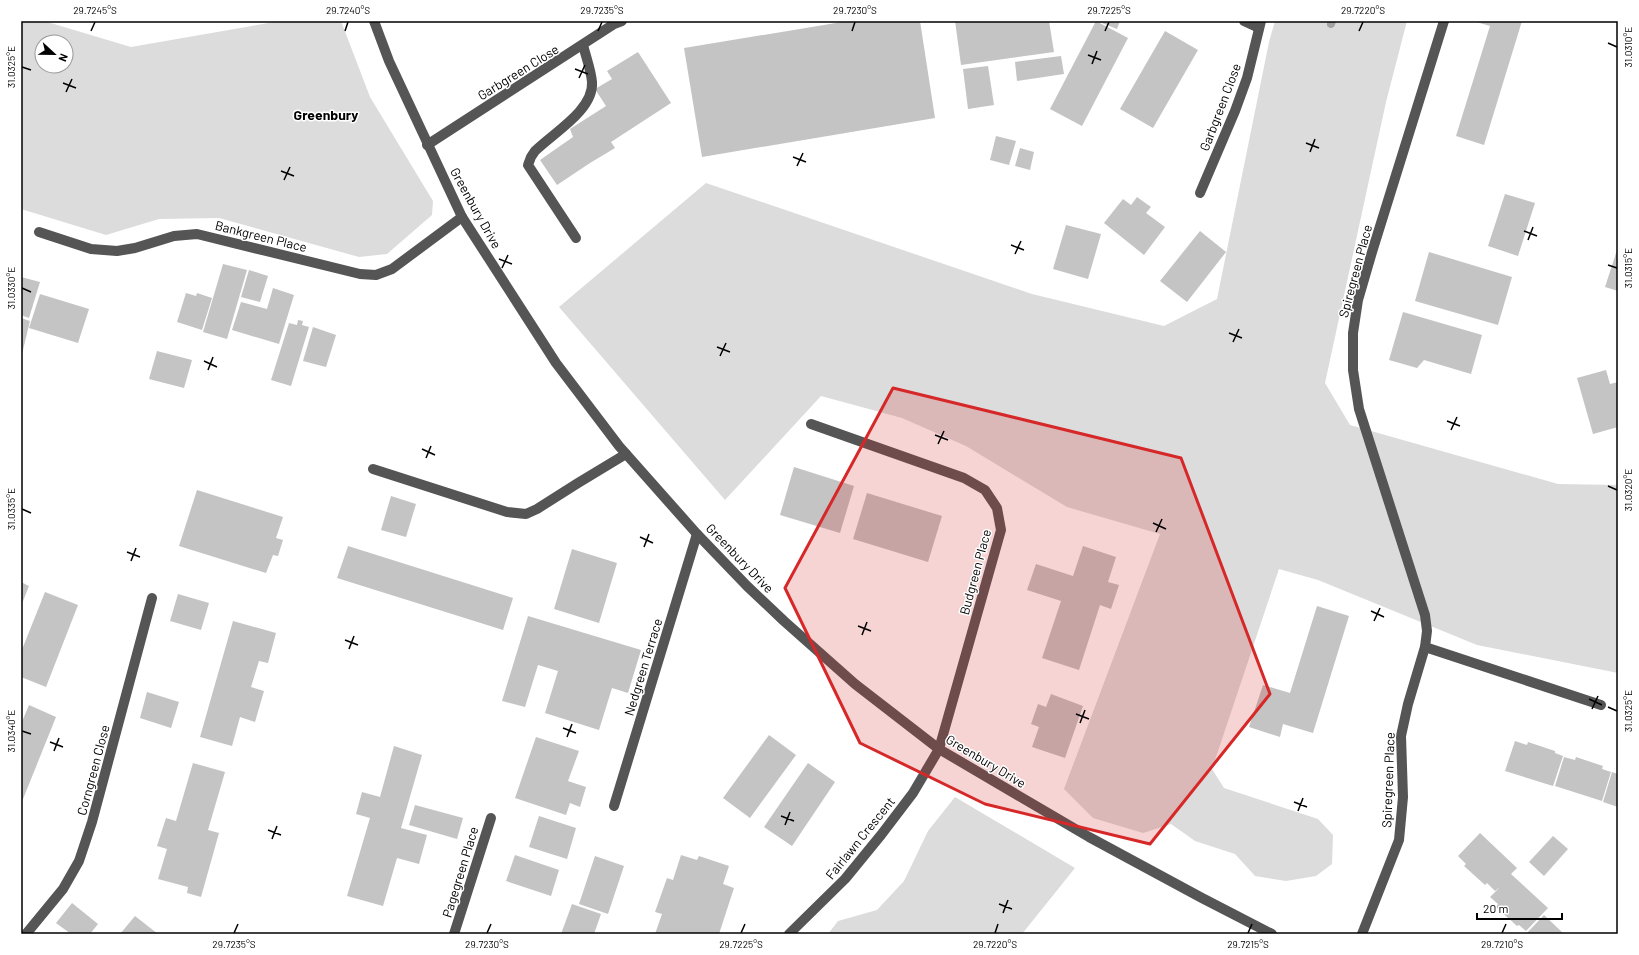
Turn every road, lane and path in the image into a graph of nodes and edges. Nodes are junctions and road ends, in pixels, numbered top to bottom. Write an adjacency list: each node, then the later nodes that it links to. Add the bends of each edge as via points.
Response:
1 (374, 21): 7 (street, Greenbury Drive, via 389,62)
2 (1244, 21): 5 (street, Garbgreen Close)
3 (1444, 21): 17 (street, Spiregreen Place, via 1358,300 1353,333 1353,370 1360,409 1425,615)
4 (616, 22): 6 (street, Garbgreen Close)
5 (1260, 25): 8 (street, Garbgreen Close, via 1247,78)
6 (583, 45): 7 (street, Garbgreen Close); 11 (street, via 592,82 591,94 577,114 535,151 528,165)
7 (427, 145): 9 (street, Greenbury Drive)
8 (1200, 194)
9 (462, 217): 10 (street, Bankgreen Place, via 392,269 376,275 360,274 196,234 174,236 117,251 91,249); 13 (street, Greenbury Drive, via 556,363)
10 (39, 232)
11 (576, 238)
12 (811, 424): 19 (street, Budgreen Place, via 964,478 985,490 997,508 1001,530)
13 (626, 454): 14 (street, via 526,514 506,512); 15 (street, Greenbury Drive)
14 (374, 469)
15 (697, 534): 19 (street, Greenbury Drive, via 790,627 855,684); 20 (street, Nedgreen Terrace)
16 (152, 598): 22 (street, Corngreen Close, via 92,822 79,861 63,889)
17 (1425, 647): 18 (street); 26 (street, Spiregreen Place, via 1401,736 1404,797 1399,840)
18 (1601, 705)
19 (939, 749): 24 (street, Fairlawn Crescent, via 913,793 881,835 845,879); 25 (street, Greenbury Drive, via 1089,837)
20 (614, 806)
21 (491, 818): 23 (street, Pagegreen Place)
22 (26, 934)
23 (454, 934)
24 (789, 934)
25 (1272, 934)
26 (1362, 934)

